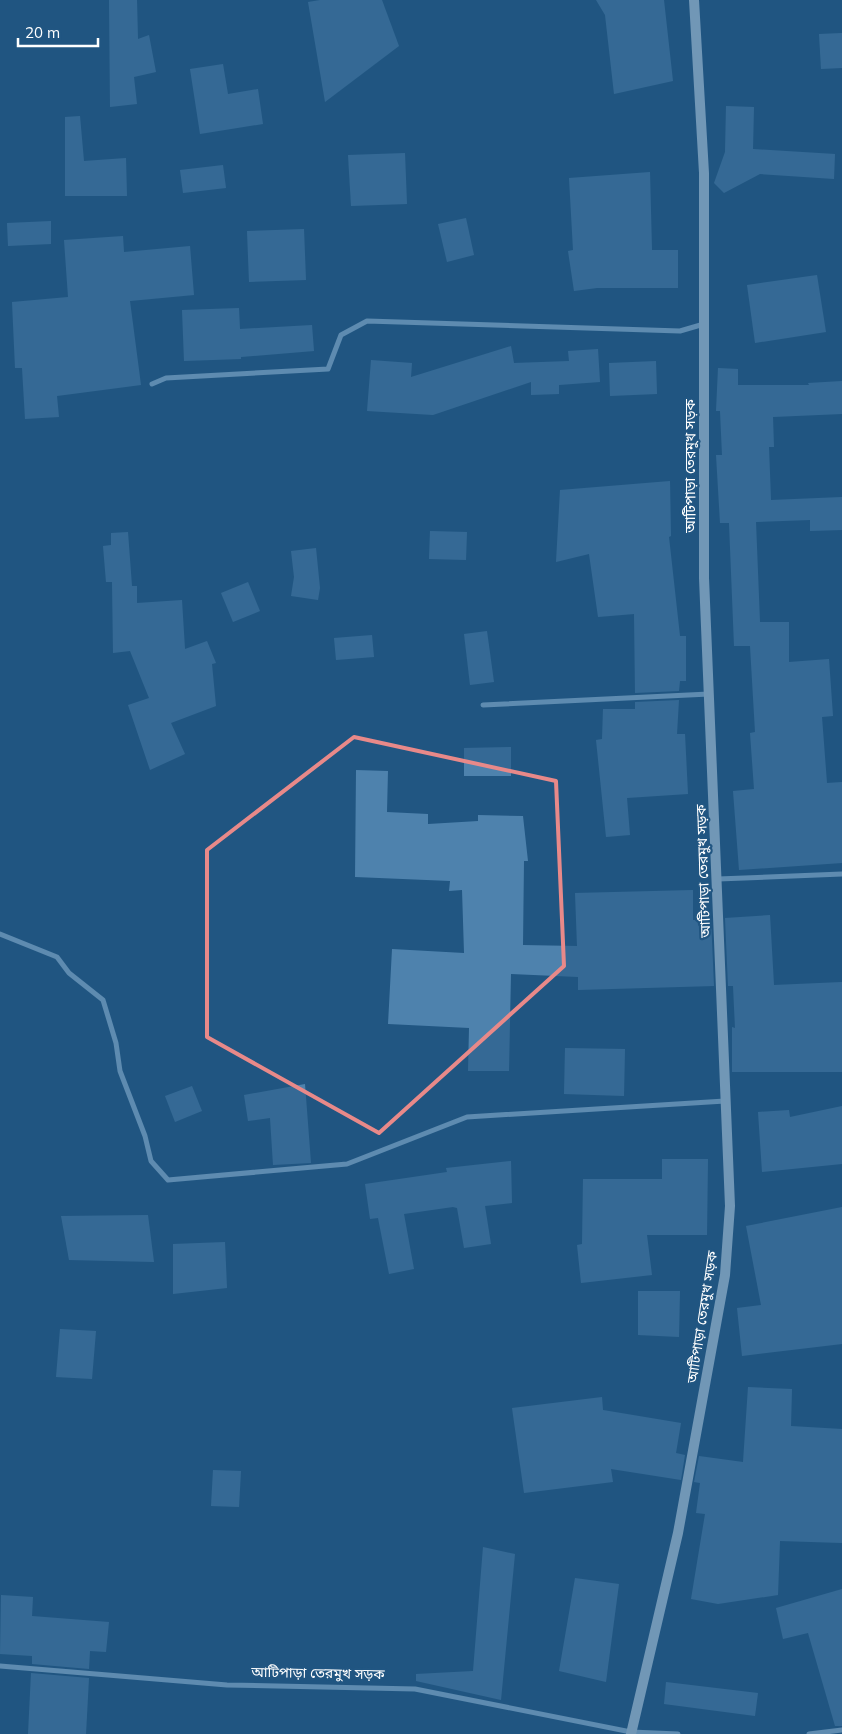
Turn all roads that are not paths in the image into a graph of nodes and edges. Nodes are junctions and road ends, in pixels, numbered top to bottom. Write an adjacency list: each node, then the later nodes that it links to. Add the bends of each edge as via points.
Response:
1 (694, 0): 2 (main road, আটিপাড়া তেরমুখ সড়ক, via 704,174)
2 (704, 324): 3 (street, via 680,331 367,321 341,335 328,369 166,378); 4 (main road, আটিপাড়া তেরমুখ সড়ক, via 704,578)
3 (152, 384)
4 (709, 694): 5 (street); 7 (main road, আটিপাড়া তেরমুখ সড়ক)
5 (483, 705)
6 (842, 874): 7 (street)
7 (718, 879): 9 (main road, আটিপাড়া তেরমুখ সড়ক)
8 (0, 934): 9 (street, via 57,957 69,973 103,1000 116,1044 120,1072 145,1136 151,1161 168,1180 347,1164 467,1117)
9 (725, 1102): 12 (main road, আটিপাড়া তেরমুখ সড়ক, via 730,1206 725,1275 678,1533)
10 (0, 1666): 12 (street, আটিপাড়া তেরমুখ সড়ক, via 227,1685 415,1689)
11 (842, 1730): 14 (street)
12 (631, 1733): 13 (street)
13 (678, 1734)
14 (809, 1734)

